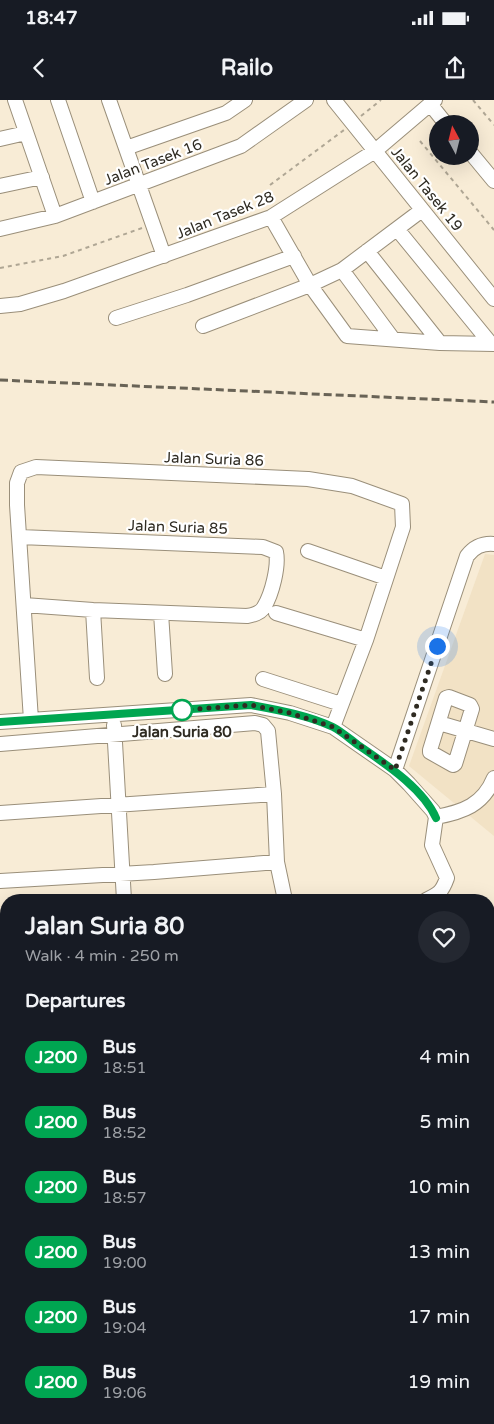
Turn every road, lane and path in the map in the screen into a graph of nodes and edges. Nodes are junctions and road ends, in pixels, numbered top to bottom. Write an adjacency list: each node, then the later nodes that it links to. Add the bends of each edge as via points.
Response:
1 (15, 100): 13 (street)
2 (58, 100): 24 (street)
3 (109, 100): 16 (street)
4 (245, 100): 16 (street, via 226,113)
5 (306, 100): 21 (street, Jalan Tasek 16, via 241,146)
6 (334, 100): 11 (street, Jalan Tasek 19)
7 (381, 100): 11 (path)
8 (473, 100): 12 (path)
9 (432, 102): 10 (street); 17 (street, Jalan Tasek 28)
10 (440, 115)
11 (353, 123): 17 (street, Jalan Tasek 19); 23 (path)
12 (494, 125)
13 (26, 133): 14 (street); 19 (street)
14 (0, 139)
15 (420, 141): 31 (path)
16 (126, 148): 21 (street)
17 (375, 151): 25 (street, Jalan Tasek 19); 27 (street, Jalan Tasek 28)
18 (479, 163): 20 (street)
19 (42, 177): 22 (street); 26 (street)
20 (494, 181)
21 (139, 185): 24 (street, Jalan Tasek 16); 28 (street)
22 (0, 186)
23 (270, 186)
24 (93, 202): 26 (street, Jalan Tasek 16)
25 (422, 210): 30 (street); 38 (street, Jalan Tasek 19)
26 (55, 216): 29 (street, Jalan Tasek 16)
27 (272, 217): 33 (street, Jalan Tasek 28); 34 (street)
28 (153, 224): 33 (street); 35 (path, via 63,256)
29 (0, 229)
30 (397, 229): 32 (street); 44 (street)
31 (494, 230)
32 (367, 251): 36 (street); 43 (street)
33 (164, 256): 39 (street, Jalan Tasek 28, via 36,300)
34 (294, 256): 37 (street); 40 (street)
35 (0, 268)
36 (342, 270): 37 (street); 42 (street)
37 (310, 285): 41 (street); 42 (street, via 345,335)
38 (494, 299)
39 (0, 306)
40 (116, 318)
41 (203, 326)
42 (393, 339): 43 (street)
43 (440, 343): 44 (street)
44 (493, 344)
45 (20, 537): 48 (street, Jalan Suria 86, via 17,483 21,472 36,467 308,479 352,486 402,504 403,527); 49 (street); 51 (street, Jalan Suria 85, via 264,547 276,552 278,562)
46 (494, 544): 67 (street, via 474,548 467,556)
47 (308, 551): 48 (street)
48 (386, 578): 53 (street)
49 (24, 605): 50 (street); 59 (street)
50 (93, 610): 52 (street); 55 (street)
51 (270, 610): 52 (street, via 247,616); 53 (street)
52 (161, 613): 54 (street)
53 (366, 640): 57 (street)
54 (165, 674)
55 (97, 678)
56 (263, 679): 57 (street)
57 (341, 704): 62 (street)
58 (114, 715): 59 (street); 62 (street, via 251,705); 64 (street)
59 (32, 720): 60 (street)
60 (0, 722)
61 (439, 723): 63 (street); 63 (street, via 449,697 472,707); 63 (street, via 430,752 453,765)
62 (333, 727): 67 (street)
63 (466, 732): 65 (street)
64 (115, 733): 66 (street); 69 (street, via 263,725 268,731); 70 (street)
65 (494, 739)
66 (0, 744)
67 (395, 770): 72 (street)
68 (494, 778): 72 (street, via 481,799 458,813)
69 (274, 794): 70 (street); 73 (street)
70 (119, 804): 71 (street); 74 (street)
71 (0, 813)
72 (436, 818): 78 (street, via 432,845 447,878 444,887)
73 (277, 862): 74 (street); 77 (street)
74 (122, 873): 75 (street); 76 (street)
75 (0, 881)
76 (124, 894)
77 (284, 894)
78 (436, 894)

